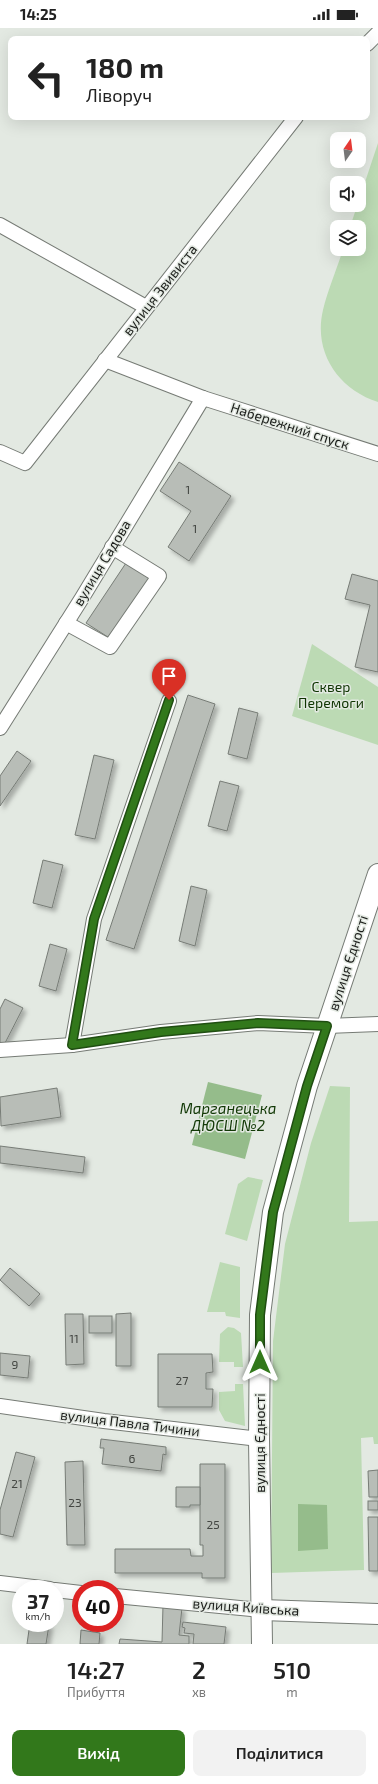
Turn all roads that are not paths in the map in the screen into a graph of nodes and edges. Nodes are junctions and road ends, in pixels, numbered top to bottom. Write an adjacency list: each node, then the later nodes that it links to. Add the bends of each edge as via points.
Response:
1 (378, 33): 2 (street)
2 (370, 41)
3 (294, 120): 5 (street, вулиця Звивиста)
4 (0, 225): 5 (street)
5 (146, 307): 6 (street, вулиця Звивиста)
6 (105, 360): 7 (street, Набережний спуск); 8 (street, вулиця Звивиста, via 25,463)
7 (203, 398): 9 (street, Набережний спуск); 10 (street, вулиця Садова)
8 (0, 452)
9 (378, 454)
10 (112, 547): 11 (street, вулиця Садова); 11 (street, via 159,576 110,647)
11 (66, 623): 13 (street, вулиця Садова)
12 (169, 700): 17 (street, via 94,919)
13 (0, 728)
14 (378, 874): 16 (street, вулиця Єдності)
15 (378, 1024): 16 (street)
16 (327, 1026): 17 (street, via 258,1023 161,1032); 20 (street, вулиця Єдності, via 307,1086 273,1212 260,1315)
17 (72, 1045): 18 (street)
18 (0, 1050)
19 (0, 1406): 20 (street, вулиця Павла Тичини)
20 (259, 1439): 24 (street, вулиця Єдності)
21 (0, 1583): 22 (street)
22 (12, 1584)
23 (124, 1597): 24 (street, вулиця Київська)
24 (262, 1610): 25 (street, вулиця Київська); 26 (street, вулиця Єдності)
25 (378, 1614)
26 (262, 1644)

